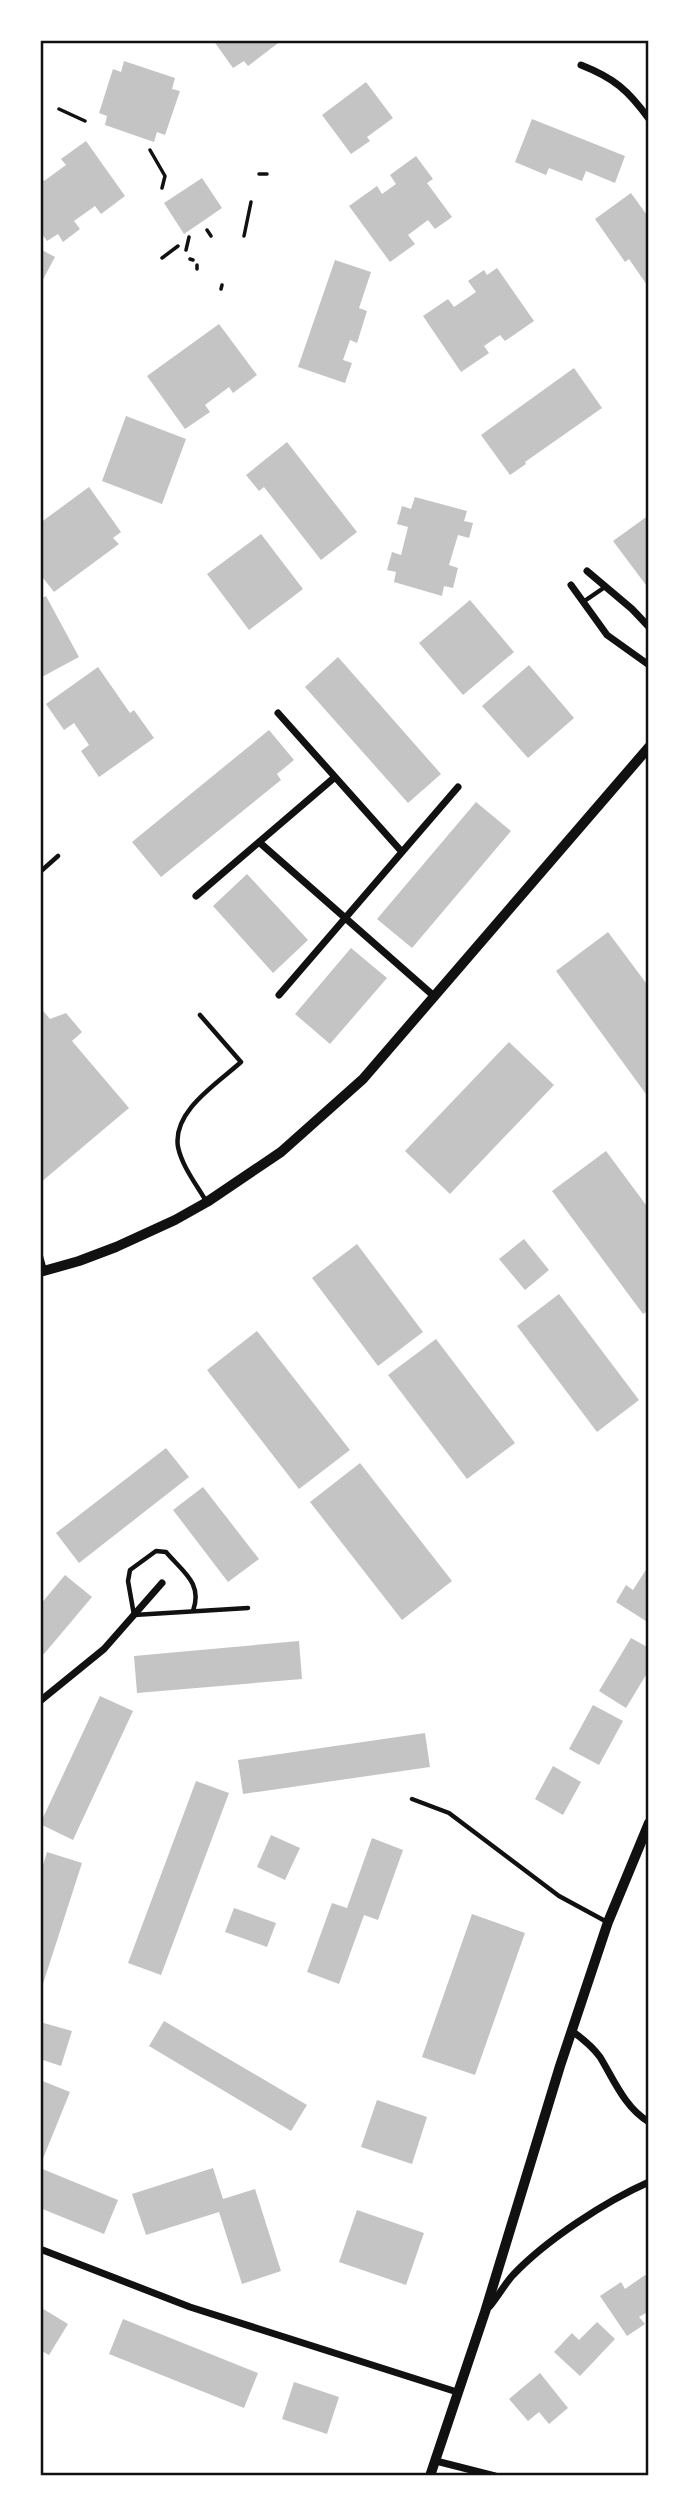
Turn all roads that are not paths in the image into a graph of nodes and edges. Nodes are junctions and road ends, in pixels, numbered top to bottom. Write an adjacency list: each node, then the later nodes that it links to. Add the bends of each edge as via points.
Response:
1 (581, 65): 2 (street, via 619,84)
2 (649, 119)
3 (587, 571): 5 (street)
4 (571, 585): 6 (street)
5 (605, 586): 6 (lane); 7 (street)
6 (583, 603): 8 (street, via 607,635)
7 (649, 627)
8 (649, 665)
9 (278, 713): 11 (street)
10 (649, 747): 20 (street)
11 (335, 777): 13 (street); 14 (street)
12 (458, 787): 14 (street)
13 (259, 842): 17 (street); 18 (street)
14 (402, 852): 18 (street)
15 (58, 856): 16 (lane)
16 (40, 872)
17 (196, 896)
18 (345, 918): 19 (street); 20 (street)
19 (279, 995)
20 (435, 997): 22 (street, via 343,1097 281,1152)
21 (200, 1015): 22 (lane, via 241,1062 191,1108 177,1132 184,1165)
22 (207, 1202): 24 (street, via 145,1235)
23 (40, 1253): 24 (lane)
24 (43, 1272)
25 (162, 1583): 28 (street)
26 (248, 1608): 27 (lane)
27 (193, 1611): 28 (lane); 28 (lane, via 198,1598 195,1585 166,1552 156,1551 130,1570)
28 (134, 1615): 29 (street, via 104,1649)
29 (40, 1701)
30 (412, 1799): 32 (lane, via 449,1813 559,1896)
31 (649, 1823): 32 (street)
32 (608, 1922): 33 (street)
33 (572, 2031): 34 (street, via 599,2056 616,2087); 37 (street)
34 (649, 2122)
35 (649, 2182): 37 (street, via 566,2231 513,2275)
36 (40, 2249): 38 (street, via 190,2307)
37 (485, 2312): 38 (street)
38 (457, 2392): 39 (street)
39 (436, 2461): 40 (street); 41 (street)
40 (430, 2476)
41 (495, 2476)

